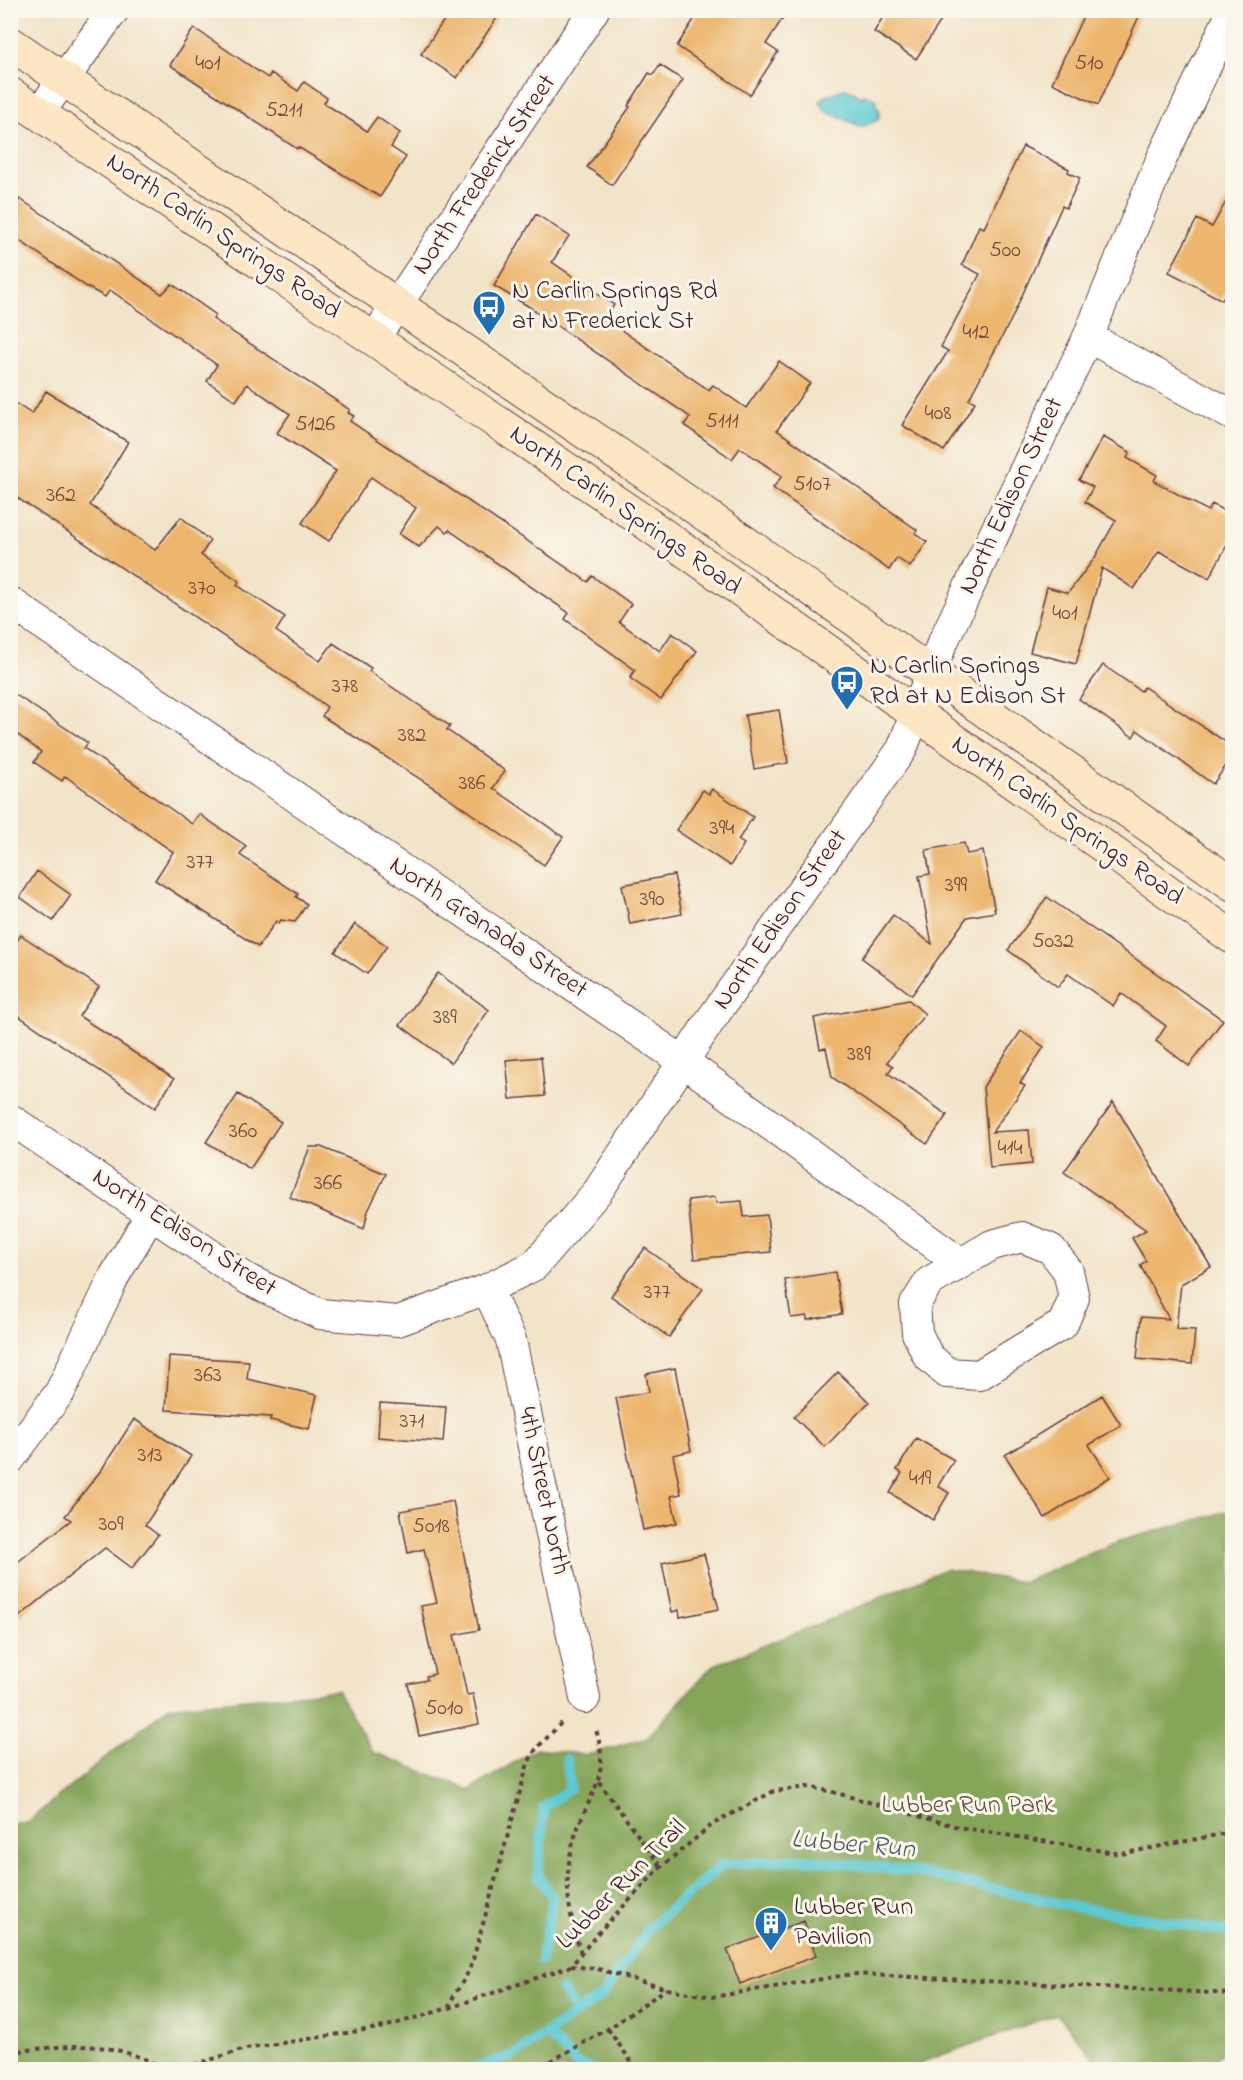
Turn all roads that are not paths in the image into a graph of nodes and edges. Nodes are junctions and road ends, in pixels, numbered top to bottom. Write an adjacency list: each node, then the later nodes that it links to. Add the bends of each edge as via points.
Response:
1 (114, 10): 5 (street)
2 (594, 10): 8 (street, North Frederick Street)
3 (1233, 12): 9 (street, North Edison Street, via 1161,160)
4 (10, 43): 5 (main road, North Carlin Springs Road)
5 (63, 78): 7 (street); 8 (main road, North Carlin Springs Road)
6 (10, 94): 7 (main road, North Carlin Springs Road)
7 (39, 113): 10 (main road, North Carlin Springs Road)
8 (399, 303): 10 (street, North Frederick Street); 13 (main road, North Carlin Springs Road)
9 (1088, 337): 11 (street); 13 (street, North Edison Street)
10 (374, 339): 14 (main road, North Carlin Springs Road, via 639,518)
11 (1233, 415)
12 (10, 602): 17 (street, North Granada Street)
13 (930, 673): 14 (street, North Edison Street); 15 (main road, North Carlin Springs Road)
14 (914, 712): 16 (main road, North Carlin Springs Road); 17 (street, North Edison Street, via 902,749)
15 (1233, 884)
16 (1233, 938)
17 (684, 1062): 20 (street, North Granada Street); 21 (street, North Edison Street, via 598,1191 542,1257 535,1265)
18 (10, 1119): 19 (street, North Edison Street)
19 (151, 1214): 21 (street, North Edison Street, via 248,1279 320,1314 398,1321); 22 (street, via 115,1275 60,1392)
20 (960, 1263): 20 (street, via 929,1282 915,1304 917,1333 928,1356 947,1373 979,1375 1063,1324 1074,1298 1068,1271 1052,1249 1022,1237 992,1245)
21 (487, 1289): 23 (street, 4th Street North, via 512,1340)
22 (10, 1459)
23 (585, 1698)

